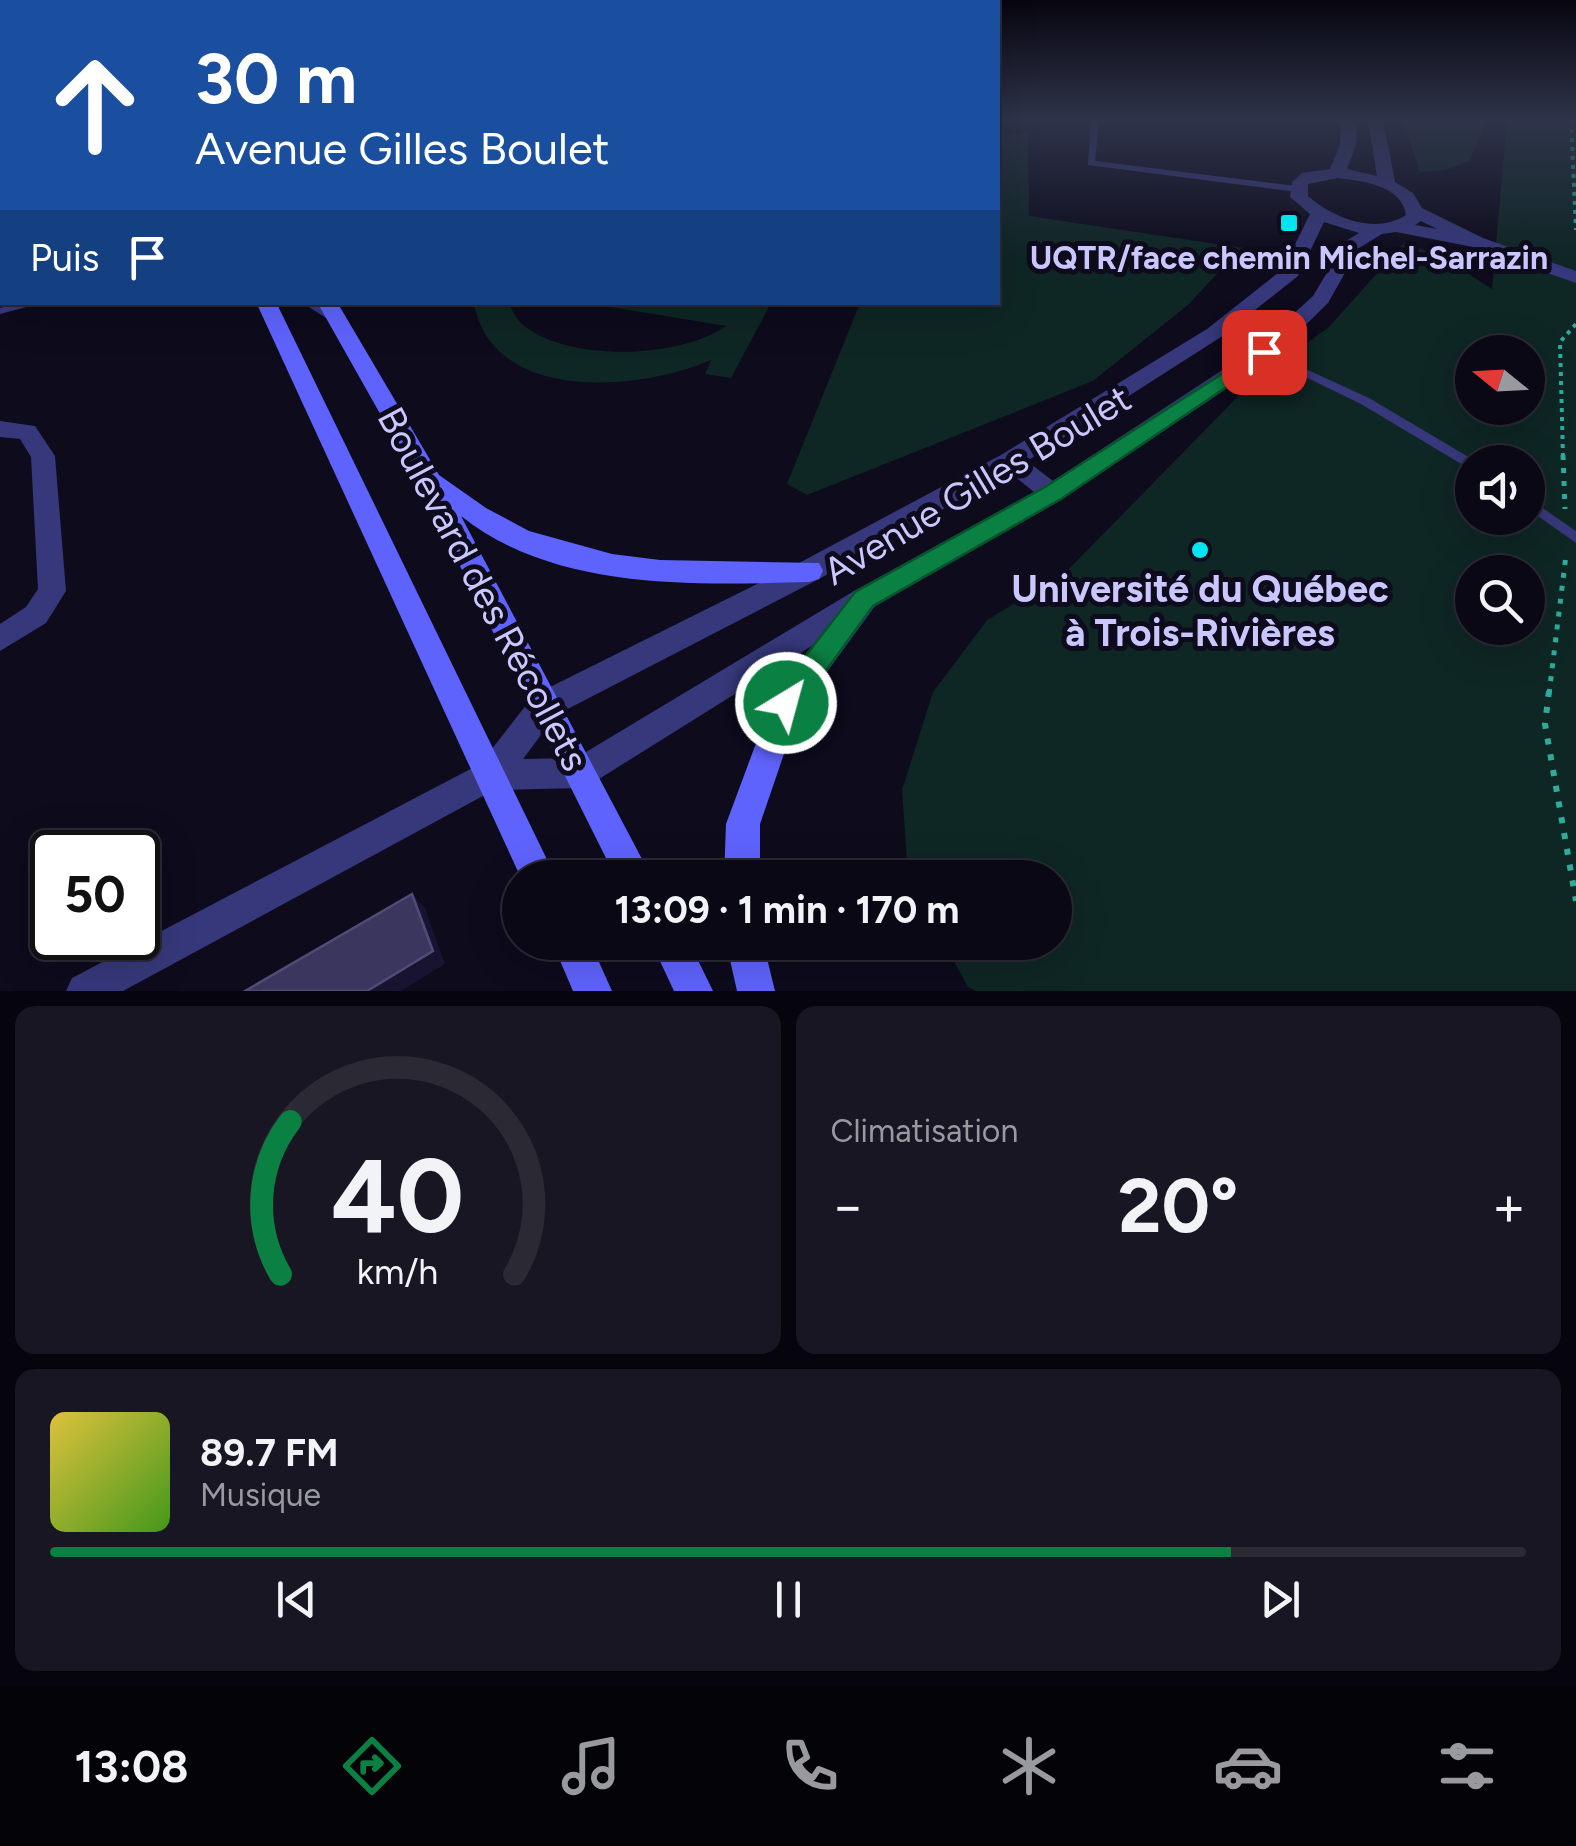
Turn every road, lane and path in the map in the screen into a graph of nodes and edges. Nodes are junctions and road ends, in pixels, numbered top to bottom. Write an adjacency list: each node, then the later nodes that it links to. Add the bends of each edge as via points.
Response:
1 (1116, 166): 7 (lane)
2 (1340, 166): 5 (street)
3 (1384, 166): 6 (street)
4 (1574, 166): 11 (path)
5 (1337, 173): 6 (street); 7 (street, via 1308,177)
6 (1387, 185): 8 (street, via 1411,200)
7 (1296, 190): 9 (street)
8 (1416, 212): 10 (street, Avenue Gilles Boulet, via 1408,223); 12 (street)
9 (1318, 213): 10 (street); 19 (street, Avenue Gilles Boulet, via 1291,272)
10 (1389, 228): 12 (street); 19 (street, Avenue Gilles Boulet, via 1352,245 1321,299)
11 (1576, 230)
12 (1477, 242): 13 (street)
13 (1576, 276)
14 (27, 305): 16 (lane)
15 (267, 305): 34 (main road, Boulevard des Récollets)
16 (0, 311)
17 (332, 311): 23 (main road, Boulevard des Récollets)
18 (1576, 324): 25 (path, via 1560,342)
19 (1239, 343): 21 (lane, via 1365,401); 22 (street, Avenue Gilles Boulet); 24 (street, Avenue Gilles Boulet)
20 (0, 429): 31 (street, via 27,432 43,456 52,591 36,614)
21 (1455, 455)
22 (1010, 461): 24 (street); 29 (street, Avenue Gilles Boulet)
23 (425, 472): 29 (main road, via 456,501 543,549 598,564 685,575); 32 (main road, Boulevard des Récollets)
24 (1053, 493): 30 (street, Avenue Gilles Boulet)
25 (1566, 511)
26 (1545, 515): 27 (lane)
27 (1576, 538)
28 (1566, 552): 38 (path, via 1545,724)
29 (809, 571): 32 (street, Avenue Gilles Boulet)
30 (864, 599): 33 (street, Avenue Gilles Boulet); 37 (main road, via 786,703 744,824)
31 (0, 639)
32 (545, 705): 33 (main road, Boulevard des Récollets); 34 (street)
33 (580, 772): 34 (street); 36 (main road, Boulevard des Récollets)
34 (490, 774): 35 (main road, Boulevard des Récollets); 42 (street)
35 (531, 860)
36 (626, 860)
37 (743, 860)
38 (1576, 902)
39 (578, 960): 43 (main road)
40 (678, 960): 44 (main road)
41 (748, 960): 45 (main road)
42 (86, 991)
43 (593, 991)
44 (694, 991)
45 (756, 991)

